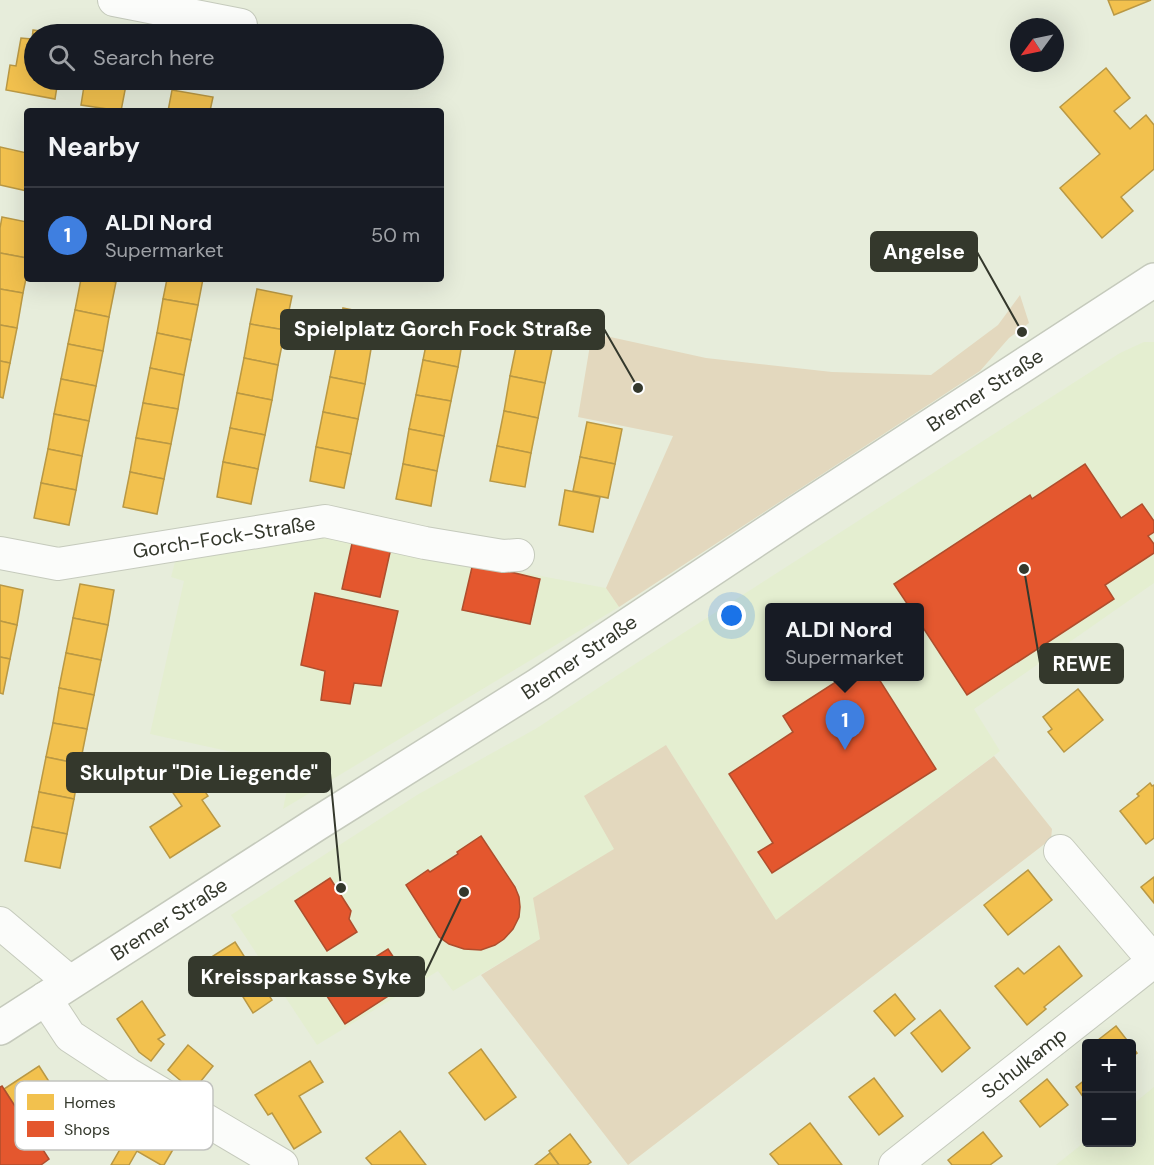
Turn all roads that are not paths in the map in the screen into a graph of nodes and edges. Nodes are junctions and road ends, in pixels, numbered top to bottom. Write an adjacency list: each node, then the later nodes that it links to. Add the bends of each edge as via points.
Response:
1 (114, 0): 2 (street)
2 (236, 24)
3 (1154, 280): 4 (main road, Bremer Straße)
4 (1140, 305): 10 (main road, Bremer Straße, via 798,512 538,685)
5 (0, 553): 6 (street, Gorch-Fock-Straße, via 57,564 326,521 425,543)
6 (518, 555)
7 (1060, 851): 9 (street, Schulkamp)
8 (0, 923): 10 (street)
9 (1154, 961): 15 (street, Schulkamp)
10 (58, 990): 11 (main road, Bremer Straße); 12 (street, via 70,1036)
11 (0, 1028)
12 (140, 1081)
13 (213, 1124): 14 (street)
14 (282, 1165)
15 (895, 1165)

